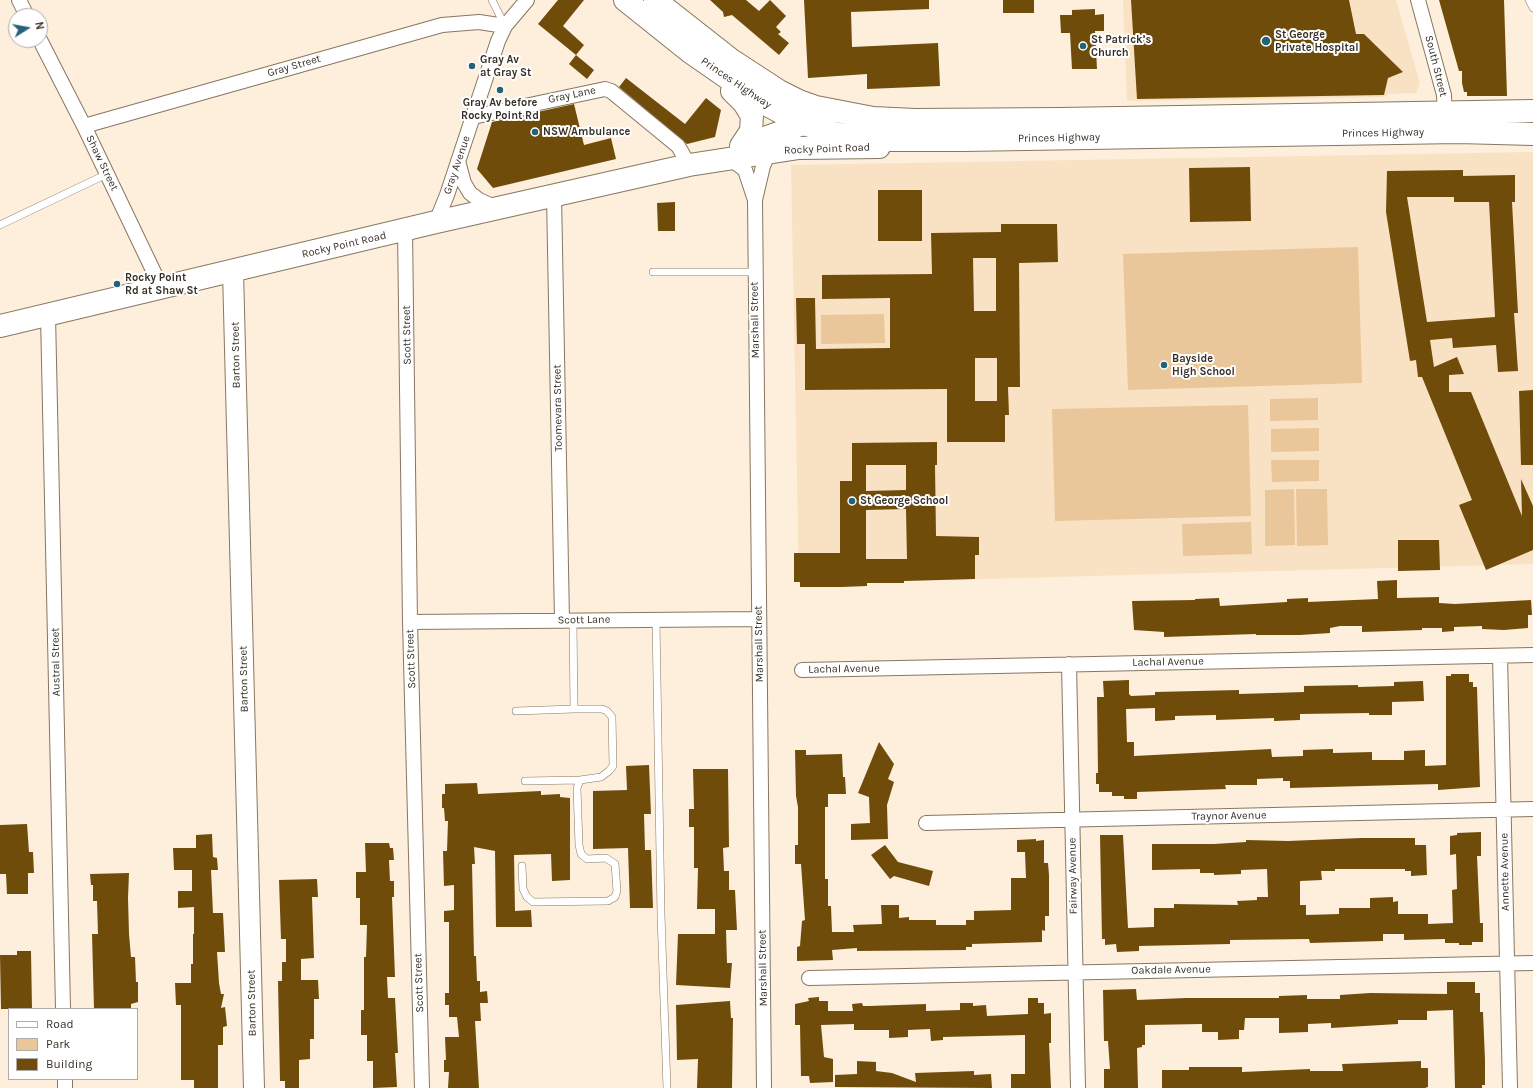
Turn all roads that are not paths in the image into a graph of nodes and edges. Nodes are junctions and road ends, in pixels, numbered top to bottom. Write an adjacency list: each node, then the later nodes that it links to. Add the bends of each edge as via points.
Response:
1 (492, 0): 8 (lane)
2 (527, 0): 8 (street, Gray Avenue)
3 (625, 0): 10 (main road, Princes Highway)
4 (655, 0): 12 (main road, Princes Highway, via 762,81 799,101)
5 (1418, 0): 14 (street, South Street, via 1441,79 1445,100)
6 (1529, 0): 7 (lane)
7 (1533, 8)
8 (505, 26): 13 (street, Gray Avenue); 16 (street, Gray Street, via 479,22 442,25)
9 (44, 48): 16 (street, Shaw Street)
10 (690, 52): 15 (main road, Princes Highway, via 764,104); 20 (main road, via 749,109 752,116 751,131)
11 (1533, 111): 14 (main road, Princes Highway)
12 (838, 112): 14 (main road, Princes Highway, via 879,118 969,120); 15 (main road, Rocky Point Road)
13 (473, 117): 21 (street, Gray Avenue); 22 (street, Gray Lane, via 605,89 611,91 678,146)
14 (1445, 123): 17 (main road, Princes Highway); 18 (main road, Princes Highway)
15 (803, 124): 18 (main road, Princes Highway, via 863,138); 20 (main road, Rocky Point Road)
16 (84, 126): 23 (street, Shaw Street)
17 (1533, 134)
18 (964, 140): 19 (main road, Rocky Point Road, via 938,148 829,146)
19 (773, 151): 20 (main road, Rocky Point Road); 25 (street, Marshall Street, via 763,166)
20 (734, 153): 22 (main road, Rocky Point Road); 25 (street, Marshall Street, via 736,163 745,170)
21 (458, 161): 26 (street, via 464,183 470,193); 27 (street, Gray Avenue)
22 (689, 165): 24 (main road, Rocky Point Road)
23 (107, 174): 28 (lane); 33 (street, Shaw Street)
24 (554, 195): 26 (main road, Rocky Point Road); 38 (street, Toomevara Street)
25 (755, 200): 32 (street, Marshall Street)
26 (497, 208): 27 (main road, Rocky Point Road)
27 (436, 222): 29 (main road, Rocky Point Road)
28 (0, 225)
29 (405, 230): 30 (main road, Rocky Point Road); 39 (street, Scott Street)
30 (233, 271): 33 (main road, Rocky Point Road); 58 (street, Barton Street)
31 (653, 272): 32 (lane)
32 (754, 272): 36 (street, Marshall Street)
33 (162, 287): 34 (main road, Rocky Point Road)
34 (48, 315): 35 (main road, Rocky Point Road); 57 (street, Austral Street)
35 (0, 326)
36 (759, 619): 37 (street, Scott Lane); 61 (street, Marshall Street)
37 (656, 620): 38 (street, Scott Lane); 60 (lane)
38 (567, 621): 39 (street, Scott Lane); 44 (lane)
39 (410, 622): 59 (street, Scott Street)
40 (1533, 655): 41 (street, Lachal Avenue)
41 (1500, 656): 42 (street, Lachal Avenue); 49 (street, Annette Avenue)
42 (1069, 664): 43 (street, Lachal Avenue); 50 (street, Fairway Avenue)
43 (802, 670)
44 (574, 709): 45 (lane); 46 (lane, via 602,709 612,717 613,766 601,776)
45 (516, 711)
46 (580, 780): 47 (lane); 52 (lane, via 577,788 581,854 587,859 606,858 615,864 615,897 608,901 533,902 523,889)
47 (525, 781)
48 (1533, 809): 49 (street, Traynor Avenue)
49 (1504, 810): 50 (street, Traynor Avenue); 53 (street, Annette Avenue)
50 (1072, 820): 51 (street, Traynor Avenue); 55 (street, Fairway Avenue)
51 (926, 823)
52 (522, 866)
53 (1507, 963): 54 (street, Oakdale Avenue); 55 (street, Oakdale Avenue); 63 (street, Annette Avenue)
54 (1533, 963)
55 (1075, 972): 56 (street, Oakdale Avenue); 62 (street, Fairway Avenue)
56 (809, 978)
57 (63, 1008)
58 (254, 1088)
59 (422, 1088)
60 (667, 1088)
61 (764, 1088)
62 (1078, 1088)
63 (1510, 1088)

